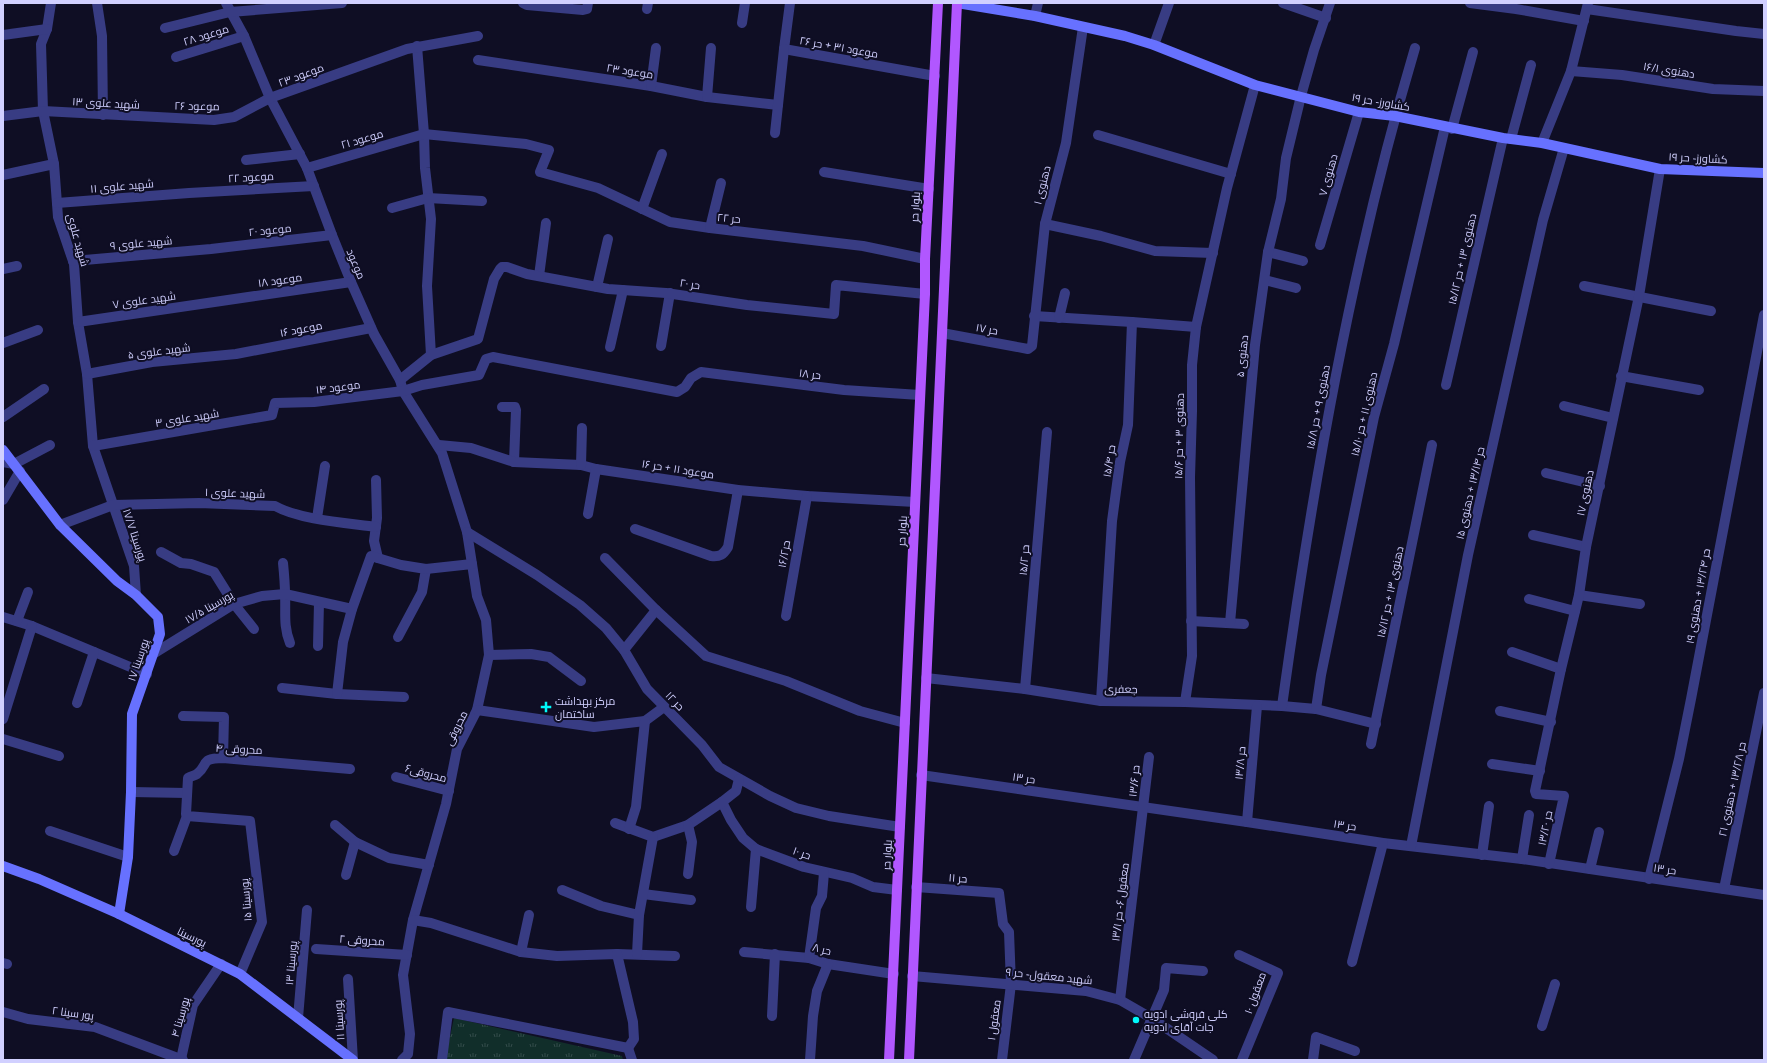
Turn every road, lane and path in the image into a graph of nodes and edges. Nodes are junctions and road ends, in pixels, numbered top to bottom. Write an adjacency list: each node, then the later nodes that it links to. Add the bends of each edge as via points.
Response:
1 (51, 3): 23 (street, شهید علوی)
2 (97, 3): 49 (street, via 102,36)
3 (342, 3): 16 (street)
4 (523, 3): 5 (street, via 583,10 587,9)
5 (588, 3)
6 (745, 3): 20 (street)
7 (790, 3): 33 (street, موعود ۳۱ + حر ۲۶)
8 (938, 3): 39 (main road, بلوار حر)
9 (957, 3): 17 (street, کشاورز - حر ۱۹); 114 (main road)
10 (1038, 3): 17 (street)
11 (1168, 3): 28 (street)
12 (1283, 3): 18 (street)
13 (1330, 3): 18 (street, دهنوی ۵)
14 (1470, 3): 19 (street)
15 (1587, 6): 19 (street); 24 (street)
16 (228, 8): 22 (street); 26 (street, موعود)
17 (1035, 16): 21 (street, کشاورز - حر ۱۹)
18 (1326, 18): 43 (street, دهنوی ۵, via 1314,50)
19 (1584, 21): 38 (street)
20 (742, 23)
21 (1083, 27): 28 (street, کشاورز - حر ۱۹); 80 (street, دهنوی ۱, via 1066,143)
22 (165, 28)
23 (46, 29): 25 (street); 47 (street, شهید علوی, via 41,44)
24 (1764, 34)
25 (3, 35)
26 (244, 36): 35 (street, موعود ۲۸); 45 (street, موعود)
27 (478, 36): 29 (street, موعود ۲۳)
28 (1154, 45): 40 (street, کشاورز - حر ۱۹)
29 (417, 46): 45 (street, موعود ۲۳); 55 (street)
30 (656, 48): 41 (street)
31 (711, 48): 44 (street)
32 (1415, 48): 51 (street, دهنوی ۹ + حر ۱۵/۸)
33 (784, 49): 39 (street, موعود ۳۱ + حر ۲۶); 46 (street)
34 (1474, 52): 53 (street, دهنوی ۱۱ + حر ۱۵/۱۰)
35 (176, 57)
36 (478, 60): 41 (street, موعود ۲۳)
37 (1531, 65): 57 (street, دهنوی ۱۳ + حر ۱۵/۱۲)
38 (1571, 71): 42 (street, دهنوی ۱۶/۱, via 1622,75 1713,89); 58 (street)
39 (935, 76): 72 (main road, بلوار حر)
40 (1256, 85): 43 (street, کشاورز - حر ۱۹); 68 (street, دهنوی ۳ + حر ۱۵/۶)
41 (651, 86): 44 (street, موعود ۲۳)
42 (1764, 91)
43 (1302, 96): 48 (street, کشاورز - حر ۱۹); 86 (street, دهنوی ۵, via 1286,158 1281,199)
44 (707, 97): 46 (street, موعود ۲۳)
45 (270, 98): 52 (street, موعود ۲۶, via 234,117 214,120); 60 (street, موعود)
46 (778, 105): 54 (street)
47 (43, 111): 49 (street, شهید علوی ۱۳); 50 (street, شهید علوی ۱۳); 63 (street, شهید علوی)
48 (1359, 112): 51 (street, کشاورز - حر ۱۹); 84 (street, دهنوی ۷)
49 (103, 115): 52 (street, شهید علوی ۱۳)
50 (3, 116)
51 (1395, 116): 53 (street, کشاورز - حر ۱۹); 210 (street, دهنوی ۹ + حر ۱۵/۸, via 1357,274 1330,404)
52 (168, 117)
53 (1448, 128): 57 (street, کشاورز - حر ۱۹); 212 (street, دهنوی ۱۱ + حر ۱۵/۱۰, via 1374,417)
54 (775, 133)
55 (424, 134): 64 (street, موعود ۲۱); 74 (street, via 424,168); 78 (street, حر ۲۲, via 526,144 549,150 540,172 598,188)
56 (1098, 135): 68 (street)
57 (1507, 139): 58 (street, کشاورز - حر ۱۹); 125 (street, دهنوی ۱۳ + حر ۱۵/۱۲)
58 (1542, 144): 59 (street, کشاورز - حر ۱۹)
59 (1564, 148): 65 (street, کشاورز - حر ۱۹); 252 (street, حر ۱۳/۱۴ + دهنوی ۱۵, via 1543,220 1470,547)
60 (300, 154): 62 (street); 64 (street, موعود)
61 (662, 154): 78 (street)
62 (246, 160)
63 (54, 164): 69 (street); 76 (street, شهید علوی)
64 (308, 168): 71 (street, موعود)
65 (1660, 169): 67 (street, کشاورز - حر ۱۹); 103 (street, دهنوی ۱۷)
66 (824, 172): 72 (street)
67 (1764, 173)
68 (1231, 174): 87 (street, دهنوی ۳ + حر ۱۵/۶)
69 (3, 175)
70 (721, 183): 81 (street)
71 (314, 186): 73 (street, موعود ۲۲); 82 (street, موعود)
72 (928, 189): 88 (main road, بلوار حر)
73 (189, 193): 76 (street, شهید علوی ۱۱)
74 (428, 198): 75 (street); 77 (street); 120 (street, via 431,219 427,286)
75 (482, 201)
76 (57, 203): 89 (street, شهید علوی, via 58,217)
77 (392, 208)
78 (642, 209): 81 (street, حر ۲۲, via 670,222)
79 (546, 223): 93 (street)
80 (1045, 224): 87 (street, via 1155,251); 107 (street, دهنوی ۱)
81 (710, 228): 88 (street, حر ۲۲, via 863,246)
82 (332, 236): 85 (street, موعود ۲۰); 95 (street, موعود)
83 (608, 239): 97 (street)
84 (1320, 245)
85 (211, 249): 89 (street, شهید علوی ۹)
86 (1268, 252): 90 (street); 94 (street, دهنوی ۵)
87 (1213, 253): 111 (street, دهنوی ۳ + حر ۱۵/۶)
88 (925, 258): 102 (main road, بلوار حر)
89 (73, 260): 109 (street, شهید علوی)
90 (1303, 261)
91 (17, 266): 92 (street)
92 (3, 269)
93 (539, 276): 97 (street, حر ۲۰); 120 (street, حر ۲۰, via 507,267 500,269 494,279 478,339)
94 (1265, 280): 98 (street); 185 (street, دهنوی ۵, via 1255,345)
95 (351, 282): 104 (street, موعود ۱۸); 112 (street, موعود)
96 (1584, 286): 103 (street)
97 (597, 287): 99 (street, حر ۲۰)
98 (1296, 288)
99 (623, 290): 100 (street, حر ۲۰); 117 (street)
100 (670, 293): 102 (street, حر ۲۰, via 746,305 834,314 836,285); 116 (street)
101 (1065, 293): 108 (street)
102 (925, 294): 129 (main road, بلوار حر)
103 (1639, 296): 105 (street); 123 (street, دهنوی ۱۷)
104 (214, 302): 109 (street, شهید علوی ۷)
105 (1712, 311)
106 (1764, 315): 265 (street, حر ۱۳/۲۴ + دهنوی ۱۹, via 1679,760)
107 (1034, 316): 108 (street); 118 (street, دهنوی ۱, via 1032,346)
108 (1059, 318): 110 (street)
109 (78, 322): 122 (street, شهید علوی)
110 (1132, 322): 111 (street); 206 (street, حر ۱۵/۴, via 1128,425 1112,521)
111 (1196, 327): 184 (street, دهنوی ۳ + حر ۱۵/۶, via 1192,365 1190,477)
112 (371, 328): 119 (street, موعود ۱۶); 124 (street, موعود)
113 (38, 330): 115 (street)
114 (942, 333): 118 (street, حر ۱۷); 199 (main road)
115 (3, 343)
116 (662, 346)
117 (610, 347)
118 (1028, 349)
119 (236, 354): 122 (street, شهید علوی ۵, via 152,362)
120 (431, 355): 124 (street)
121 (697, 373): 127 (street, موعود ۱۴, via 677,392 493,357 486,359 479,375); 129 (street, حر ۱۸, via 844,390)
122 (87, 374): 140 (street, شهید علوی)
123 (1621, 376): 128 (street); 134 (street, دهنوی ۱۷)
124 (400, 380): 127 (street, موعود)
125 (1446, 385)
126 (44, 389): 133 (street)
127 (403, 390): 130 (street, موعود ۱۴, via 314,402); 138 (street, موعود)
128 (1700, 390)
129 (920, 395): 154 (main road, بلوار حر)
130 (275, 403): 140 (street, شهید علوی ۳, via 272,415)
131 (1564, 406): 134 (street)
132 (502, 407): 143 (street, via 515,407 516,410)
133 (3, 417)
134 (1613, 418): 150 (street, دهنوی ۱۷)
135 (582, 428): 144 (street)
136 (1047, 432): 202 (street, حر ۱۵/۲)
137 (50, 445): 146 (street)
138 (439, 445): 143 (street, موعود ۱۱ + حر ۱۶, via 471,448); 161 (street, موعود)
139 (1432, 445): 220 (street, دهنوی ۱۳ + حر ۱۵/۱۲)
140 (93, 446): 155 (street, شهید علوی)
141 (3, 450): 146 (street, پورسینا ۱۷)
142 (3, 462): 146 (street)
143 (514, 462): 144 (street, موعود ۱۱ + حر ۱۶)
144 (581, 465): 147 (street, موعود ۱۱ + حر ۱۶)
145 (326, 466): 157 (street)
146 (17, 468): 153 (street); 158 (street, پورسینا ۱۷)
147 (596, 469): 151 (street, موعود ۱۱ + حر ۱۶); 156 (street)
148 (1546, 474): 150 (street)
149 (376, 480): 159 (street)
150 (1600, 486): 163 (street, دهنوی ۱۷)
151 (738, 490): 152 (street, موعود ۱۱ + حر ۱۶); 160 (street, via 728,547 724,554 717,557)
152 (806, 496): 154 (street, موعود ۱۱ + حر ۱۶); 181 (street, حر۱۶/۲)
153 (3, 500)
154 (915, 502): 219 (main road, بلوار حر)
155 (114, 505): 157 (street, شهید علوی ۱, via 275,506 284,511); 158 (street, شهید علوی ۱); 172 (street, پورسینا ۱۷/۷, via 134,566)
156 (588, 514)
157 (317, 518): 159 (street, شهید علوی ۱)
158 (60, 525): 172 (street, پورسینا ۱۷, via 117,581)
159 (376, 527): 165 (street)
160 (635, 529)
161 (467, 532): 168 (street, محروقی); 192 (street, حر ۱۲, via 538,575 580,605 606,628)
162 (1533, 535): 163 (street)
163 (1586, 547): 173 (street, دهنوی ۱۷)
164 (161, 552): 176 (street, via 181,563 214,572)
165 (374, 557): 169 (street); 178 (street)
166 (605, 558): 179 (street)
167 (283, 563): 171 (street)
168 (472, 564): 169 (street); 196 (street, محروقی, via 477,596 486,620)
169 (426, 569): 189 (street, via 422,592)
170 (28, 592): 183 (street)
171 (285, 594): 175 (street, پورسینا ۱۷/۵); 176 (street, پورسینا ۱۷/۵, via 262,596); 190 (street, via 284,620)
172 (136, 595): 195 (street, پورسینا ۱۷, via 158,617 160,634)
173 (1579, 595): 177 (street); 180 (street, دهنوی ۱۷)
174 (1529, 599): 180 (street)
175 (319, 602): 178 (street, پورسینا ۱۷/۵); 191 (street)
176 (234, 604): 188 (street); 195 (street, پورسینا ۱۷/۵)
177 (1640, 604)
178 (352, 609): 204 (street, via 343,642)
179 (656, 610): 192 (street); 219 (street, via 706,656 786,681 860,711)
180 (1575, 611): 197 (street, دهنوی ۱۷)
181 (786, 616)
182 (3, 617): 183 (street)
183 (17, 621): 187 (street)
184 (1192, 621): 185 (street); 207 (street, دهنوی ۳ + حر ۱۵/۶, via 1192,656)
185 (1230, 623): 186 (street)
186 (1244, 624)
187 (32, 626): 193 (street); 216 (street)
188 (254, 629)
189 (398, 637)
190 (290, 643)
191 (318, 646)
192 (624, 650): 211 (street, حر ۱۲, via 646,689)
193 (94, 652): 198 (street); 208 (street)
194 (1512, 652): 197 (street)
195 (153, 654): 198 (street, پورسینا ۱۷)
196 (489, 655): 200 (street, via 530,654 549,657); 213 (street, محروقی)
197 (1561, 669): 218 (street, دهنوی ۱۷)
198 (147, 674): 233 (street, پورسینا ۱۷, via 132,714)
199 (926, 678): 202 (street, جعفری); 229 (main road)
200 (581, 681)
201 (282, 688): 204 (street)
202 (1025, 689): 206 (street, جعفری)
203 (1764, 693): 267 (street, حر ۱۳/۲۸ + دهنوی ۲۱)
204 (337, 694): 205 (street)
205 (404, 697)
206 (1101, 701): 207 (street, جعفری)
207 (1185, 702): 209 (street, جعفری)
208 (78, 703)
209 (1257, 706): 210 (street, جعفری); 241 (street, حر ۱۳/۸)
210 (1282, 706): 212 (street, جعفری)
211 (664, 707): 217 (street); 231 (street, حر ۱۲, via 702,745 719,767)
212 (1316, 709): 220 (street, جعفری)
213 (477, 710): 217 (street, via 594,727); 232 (street, محروقی, via 457,749)
214 (1500, 711): 218 (street)
215 (183, 716): 225 (street, via 224,717)
216 (3, 719)
217 (645, 721): 246 (street, via 636,806)
218 (1551, 722): 228 (street, دهنوی ۱۷)
219 (905, 723): 245 (main road, بلوار حر)
220 (1376, 724): 222 (street, دهنوی ۱۳ + حر ۱۵/۱۲)
221 (3, 739): 223 (street)
222 (1371, 744)
223 (59, 756)
224 (1149, 757): 238 (street, حر ۱۳/۶)
225 (223, 758): 227 (street, محروقی ۴); 234 (street, محروقی ۴, via 207,760 196,774 188,778)
226 (1492, 764): 228 (street)
227 (350, 769)
228 (1540, 771): 235 (street, دهنوی ۱۷, via 1536,794)
229 (921, 775): 238 (street, حر ۱۳); 266 (main road)
230 (396, 777): 232 (street, محروقی۶)
231 (739, 779): 236 (street, via 736,791); 245 (street, حر ۱۲, via 796,808)
232 (449, 791): 259 (street, محروقی)
233 (132, 792): 234 (street); 256 (street, پورسینا ۱۷)
234 (187, 793): 240 (street, محروقی ۴)
235 (1564, 796): 258 (street, حر ۱۳/۲۰)
236 (722, 802): 244 (street); 253 (street, حر ۱۰, via 743,838)
237 (1489, 806): 255 (street)
238 (1144, 808): 241 (street, حر ۱۳); 300 (street, معقول ۶ - حر ۱۳/۱)
239 (1529, 815): 257 (street)
240 (187, 816): 254 (street); 294 (street, پورسینا ۱۵, via 250,821 262,922)
241 (1247, 822): 251 (street, حر ۱۳)
242 (615, 823): 246 (street)
243 (335, 825): 250 (street)
244 (688, 826): 249 (street); 263 (street, via 692,842)
245 (900, 827): 269 (main road, بلوار حر)
246 (629, 829): 249 (street)
247 (50, 831): 256 (street)
248 (1599, 832): 261 (street)
249 (653, 837): 272 (street)
250 (355, 842): 259 (street, via 389,858); 264 (street)
251 (1383, 843): 252 (street, حر ۱۳); 290 (street)
252 (1411, 846): 255 (street, حر ۱۳)
253 (756, 849): 262 (street, حر ۱۰); 274 (street)
254 (174, 851)
255 (1482, 855): 257 (street, حر ۱۳)
256 (128, 857): 276 (street, پورسینا ۱۷)
257 (1522, 859): 258 (street, حر ۱۳)
258 (1550, 864): 261 (street, حر ۱۳)
259 (429, 865): 279 (street, محروقی)
260 (3, 866): 276 (street, پورسینا)
261 (1590, 869): 265 (street, حر ۱۳)
262 (824, 873): 269 (street, حر ۱۰); 289 (street, via 822,896 816,908)
263 (688, 874)
264 (346, 875)
265 (1649, 879): 267 (street, حر ۱۳)
266 (916, 888): 271 (street, حر ۱۱); 296 (main road)
267 (1724, 889): 270 (street, حر ۱۳)
268 (562, 890): 278 (street, via 601,906)
269 (898, 890): 295 (main road, بلوار حر)
270 (1763, 892)
271 (999, 893): 298 (street, معقول ۱, via 1003,924 1009,932)
272 (643, 894): 273 (street); 278 (street)
273 (691, 900)
274 (751, 907)
275 (308, 910): 303 (street, پورسینا ۱۳)
276 (119, 914): 291 (street, پورسینا)
277 (529, 915): 281 (street)
278 (639, 915): 284 (street)
279 (413, 920): 281 (street, via 431,923); 287 (street, محروقی)
280 (316, 949): 287 (street, محروقی ۲)
281 (521, 952): 283 (street, via 557,956)
282 (744, 952): 285 (street, حر ۸)
283 (617, 954): 284 (street); 306 (street, via 633,1022 634,1038)
284 (638, 954): 288 (street)
285 (775, 954): 289 (street, حر ۸); 302 (street)
286 (1239, 955): 319 (street, معقول ۱۰, via 1278,974)
287 (407, 956): 310 (street, محروقی, via 403,976 410,1034 408,1054)
288 (675, 956)
289 (809, 958): 292 (street, حر ۸)
290 (1352, 962)
291 (221, 964): 294 (street, پورسینا); 308 (street, پورسینا ۴, via 193,1005)
292 (828, 964): 295 (street, حر ۸); 313 (street, via 817,991)
293 (1203, 971): 304 (street, via 1166,968 1164,990)
294 (240, 974): 303 (street, پورسینا)
295 (894, 974): 296 (main road); 314 (main road, بلوار حر)
296 (912, 976): 298 (street, شهید معقول - حر ۹); 315 (main road)
297 (348, 979): 309 (street, پورسینا ۱۱)
298 (1011, 984): 300 (street, شهید معقول - حر ۹, via 1086,991); 316 (street, معقول ۱)
299 (1555, 984): 305 (street)
300 (1120, 1000): 304 (street, شهید معقول - حر ۹)
301 (3, 1012): 308 (street, پور سینا ۲, via 28,1019 95,1027)
302 (772, 1016)
303 (298, 1018): 309 (street, پورسینا)
304 (1153, 1019): 317 (street); 318 (street, شهید معقول - حر ۹)
305 (1542, 1026)
306 (628, 1048): 311 (street, via 448,1012); 312 (street)
307 (1356, 1051): 320 (street, via 1316,1037)
308 (182, 1060)
309 (353, 1060)
310 (402, 1060)
311 (442, 1060)
312 (632, 1060)
313 (810, 1060)
314 (889, 1060)
315 (909, 1060)
316 (1002, 1060)
317 (1134, 1060)
318 (1213, 1060)
319 (1242, 1060)
320 (1313, 1060)

